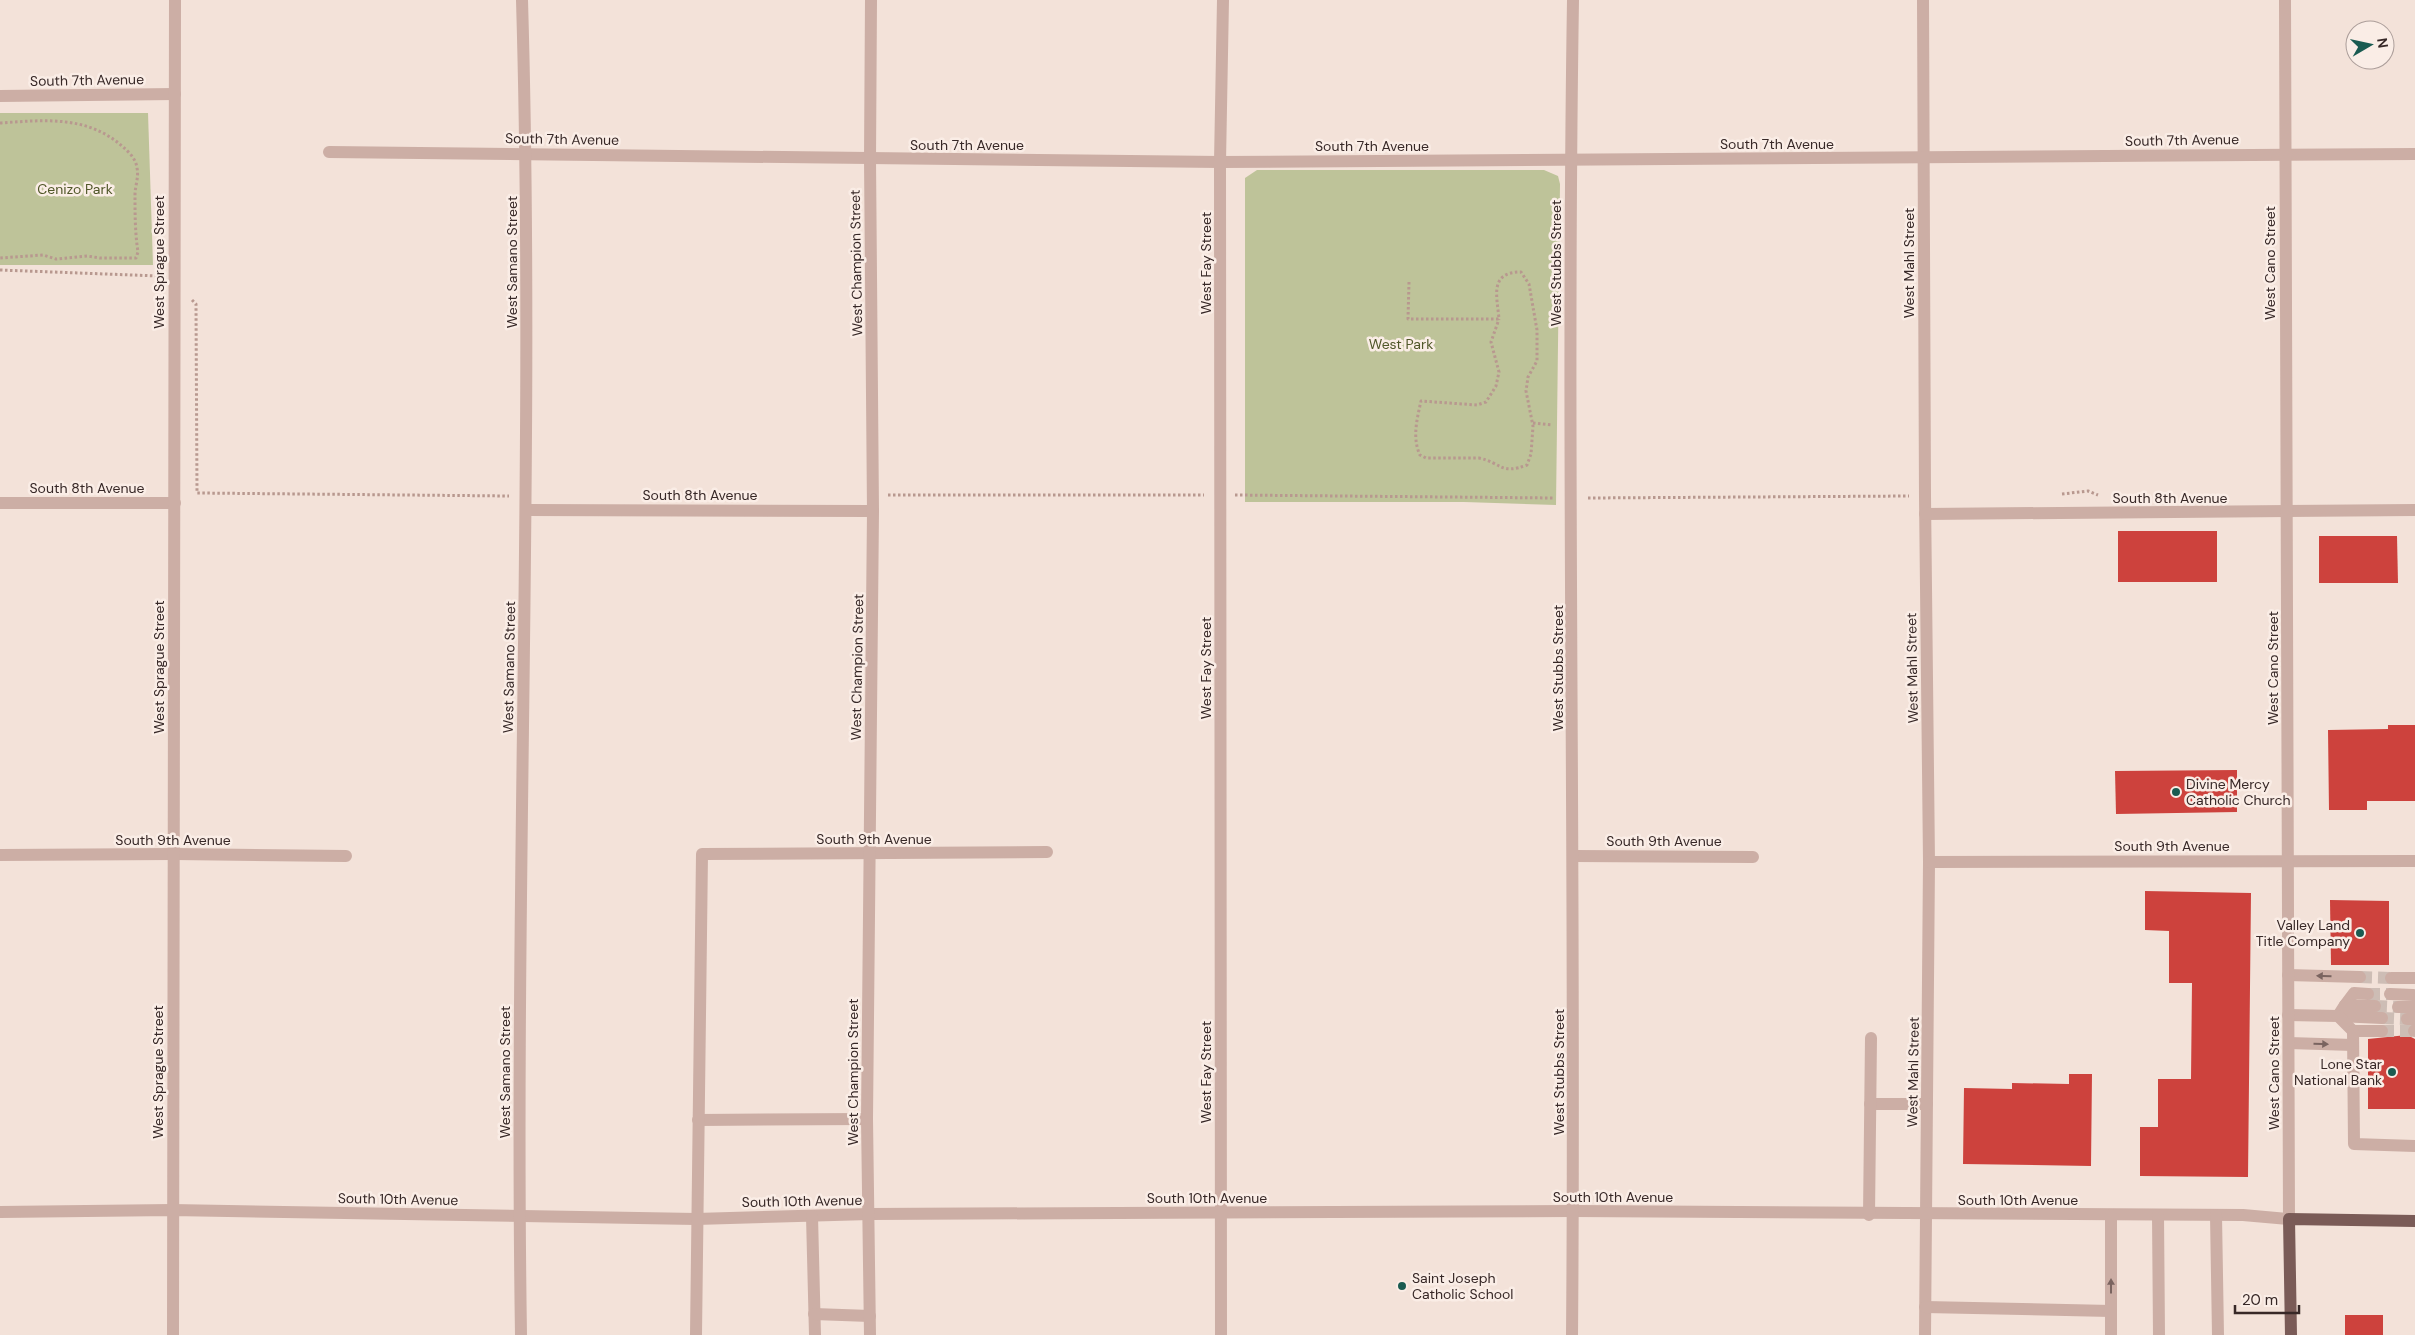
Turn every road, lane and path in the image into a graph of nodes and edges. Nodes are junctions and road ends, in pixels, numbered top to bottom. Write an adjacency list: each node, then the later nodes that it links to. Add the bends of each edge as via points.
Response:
1 (175, 0): 8 (street, West Sprague Street)
2 (522, 0): 12 (street, West Samano Street)
3 (871, 0): 15 (street, West Champion Street)
4 (1223, 0): 18 (street, West Fay Street)
5 (1573, 0): 17 (street, West Stubbs Street)
6 (1923, 0): 16 (street, West Mahl Street)
7 (2285, 0): 13 (street, West Cano Street)
8 (175, 94): 9 (street, South 7th Avenue); 35 (street, West Sprague Street)
9 (0, 96)
10 (0, 123): 19 (path, via 44,119 74,123 110,136 131,154 138,167 135,193 138,252 136,258 121,259 87,256 56,259 43,255)
11 (329, 152): 12 (street, South 7th Avenue)
12 (527, 154): 15 (street, South 7th Avenue); 36 (street, West Samano Street)
13 (2284, 154): 14 (street, South 7th Avenue); 16 (street, South 7th Avenue); 39 (street, West Cano Street)
14 (2415, 154)
15 (870, 159): 18 (street, South 7th Avenue); 38 (street, West Champion Street)
16 (1923, 159): 17 (street, South 7th Avenue); 40 (street, West Mahl Street)
17 (1570, 160): 18 (street, South 7th Avenue); 46 (street, West Stubbs Street)
18 (1220, 162): 77 (street, West Fay Street)
19 (0, 258)
20 (0, 270): 21 (path)
21 (156, 275)
22 (1409, 282): 24 (path, via 1408,319)
23 (196, 304): 29 (path, via 197,493)
24 (1499, 319): 25 (path, via 1496,288 1500,279 1508,272 1521,272 1529,284 1537,330 1537,362 1528,377 1526,391); 25 (path, via 1491,342 1499,372 1496,386 1486,402 1477,405 1421,401 1417,418 1417,449 1420,456 1426,458 1479,458 1501,469 1515,470 1527,465)
25 (1533, 424): 26 (path)
26 (1552, 425)
27 (1199, 495): 30 (path)
28 (1248, 495): 32 (path)
29 (503, 496)
30 (900, 496)
31 (1903, 496): 33 (path)
32 (1552, 498)
33 (1598, 498)
34 (0, 503): 35 (street, South 8th Avenue)
35 (175, 503): 42 (street, West Sprague Street)
36 (526, 510): 38 (street, South 8th Avenue); 83 (street, West Samano Street)
37 (2415, 510): 39 (street, South 8th Avenue)
38 (873, 511): 43 (street, West Champion Street)
39 (2288, 513): 40 (street, South 8th Avenue); 49 (street, West Cano Street)
40 (1925, 514): 50 (street, West Mahl Street)
41 (1047, 852): 43 (street, South 9th Avenue)
42 (174, 854): 44 (street, South 9th Avenue); 45 (street, South 9th Avenue); 73 (street, West Sprague Street)
43 (870, 854): 70 (street, West Champion Street); 71 (street, South 9th Avenue, via 702,854)
44 (0, 856)
45 (346, 856)
46 (1574, 856): 47 (street, South 9th Avenue); 74 (street, West Stubbs Street)
47 (1753, 856)
48 (2415, 860): 49 (street, South 9th Avenue)
49 (2288, 861): 50 (street, South 9th Avenue); 51 (street, West Cano Street)
50 (1930, 862): 69 (street, West Mahl Street)
51 (2288, 975): 54 (street, one-way to 51, via 2357,977); 62 (street, West Cano Street)
52 (2391, 978): 53 (street)
53 (2415, 978)
54 (2354, 993): 55 (street); 58 (street)
55 (2368, 994)
56 (2390, 994): 57 (street, via 2413,995)
57 (2415, 999)
58 (2345, 1005): 59 (street); 63 (street)
59 (2375, 1006)
60 (2398, 1007): 61 (street)
61 (2415, 1007)
62 (2288, 1015): 63 (street); 66 (street, West Cano Street)
63 (2338, 1016): 64 (street); 64 (street, via 2382,1025)
64 (2353, 1031): 67 (street)
65 (1871, 1038): 68 (street)
66 (2288, 1043): 67 (street, one-way to 67); 86 (street, West Cano Street)
67 (2353, 1046): 72 (street, via 2354,1144)
68 (1870, 1104): 69 (street); 78 (street)
69 (1927, 1104): 79 (street, West Mahl Street)
70 (867, 1119): 71 (street); 76 (street, West Champion Street)
71 (698, 1120): 85 (street)
72 (2415, 1146)
73 (172, 1210): 75 (street, South 10th Avenue); 83 (street, South 10th Avenue); 92 (street, West Sprague Street)
74 (1574, 1211): 77 (street, South 10th Avenue); 78 (street, South 10th Avenue); 98 (street, West Stubbs Street)
75 (0, 1212)
76 (870, 1214): 77 (street, South 10th Avenue); 84 (street, South 10th Avenue); 91 (street, West Champion Street)
77 (1220, 1214): 97 (street, West Fay Street)
78 (1868, 1214): 79 (street, South 10th Avenue)
79 (1926, 1215): 80 (street, South 10th Avenue); 88 (street, West Mahl Street)
80 (2111, 1215): 81 (street, South 10th Avenue); 89 (street, one-way to 80)
81 (2158, 1215): 82 (street, South 10th Avenue); 101 (street)
82 (2216, 1215): 86 (street, South 10th Avenue); 102 (street)
83 (519, 1216): 85 (street, South 10th Avenue); 93 (street, West Samano Street)
84 (812, 1216): 85 (street, South 10th Avenue); 90 (street)
85 (696, 1219): 94 (street)
86 (2289, 1219): 87 (main road, South 10th Avenue); 103 (main road, West Cano Street)
87 (2415, 1221)
88 (1925, 1307): 89 (street); 99 (street, West Mahl Street)
89 (2111, 1311): 100 (street)
90 (814, 1314): 91 (street); 95 (street)
91 (870, 1316): 96 (street, West Champion Street)
92 (173, 1335)
93 (521, 1335)
94 (696, 1335)
95 (814, 1335)
96 (870, 1335)
97 (1221, 1335)
98 (1572, 1335)
99 (1925, 1335)
100 (2111, 1335)
101 (2159, 1335)
102 (2218, 1335)
103 (2291, 1335)

